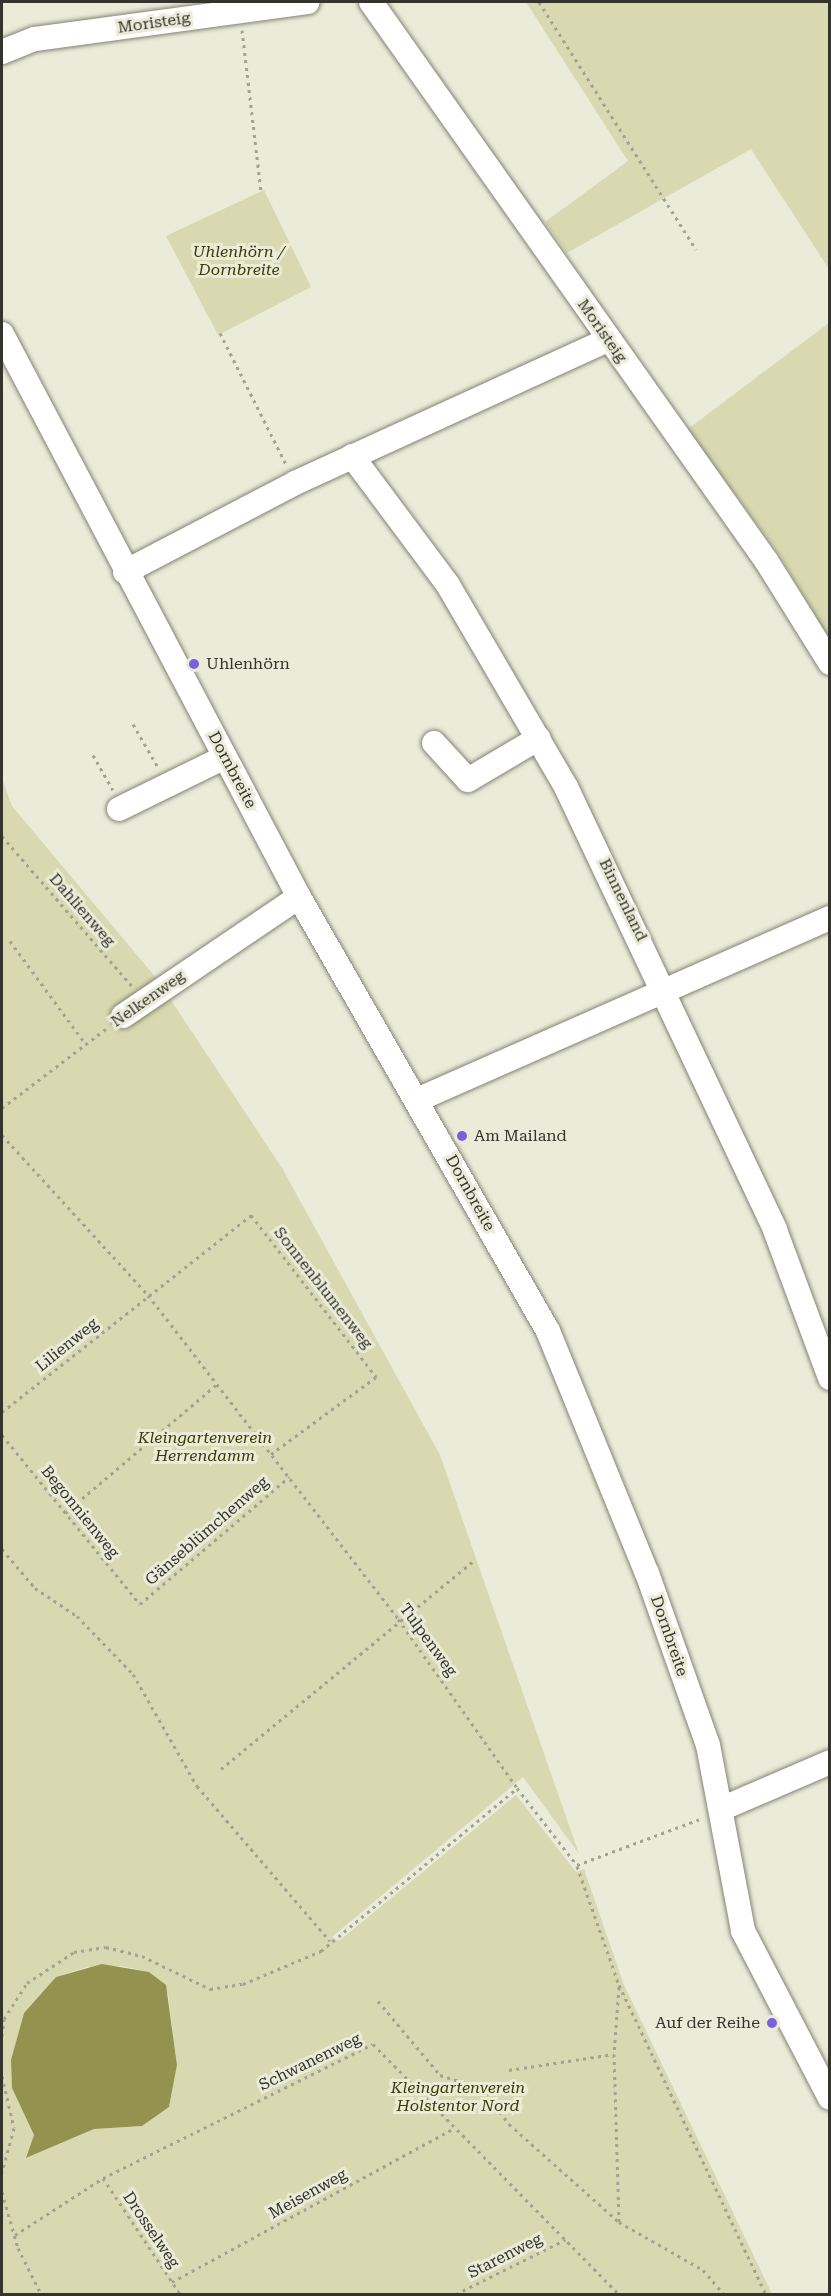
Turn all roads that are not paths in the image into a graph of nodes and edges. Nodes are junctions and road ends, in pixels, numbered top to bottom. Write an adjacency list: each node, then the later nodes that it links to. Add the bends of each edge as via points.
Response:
1 (308, 2): 3 (street, Moristeig, via 35,39)
2 (371, 2): 5 (street, Moristeig)
3 (2, 52)
4 (2, 334): 7 (street, Dornbreite)
5 (608, 340): 6 (street); 8 (street, Moristeig, via 767,562)
6 (352, 456): 7 (street); 9 (street, Binnenland, via 448,585)
7 (125, 572): 11 (street, Dornbreite)
8 (830, 663)
9 (539, 738): 10 (street, via 468,780); 15 (street, Binnenland)
10 (434, 743)
11 (225, 757): 12 (street); 13 (street, Dornbreite)
12 (121, 808)
13 (299, 897): 16 (street, Nelkenweg); 17 (street, Dornbreite)
14 (830, 918): 15 (street)
15 (667, 992): 17 (street); 18 (street, Binnenland, via 775,1230)
16 (123, 1016)
17 (417, 1100): 20 (street, Dornbreite, via 548,1331 582,1409 708,1745)
18 (830, 1378)
19 (830, 1762): 20 (street)
20 (721, 1809): 21 (street, Dornbreite, via 743,1931)
21 (830, 2098)

